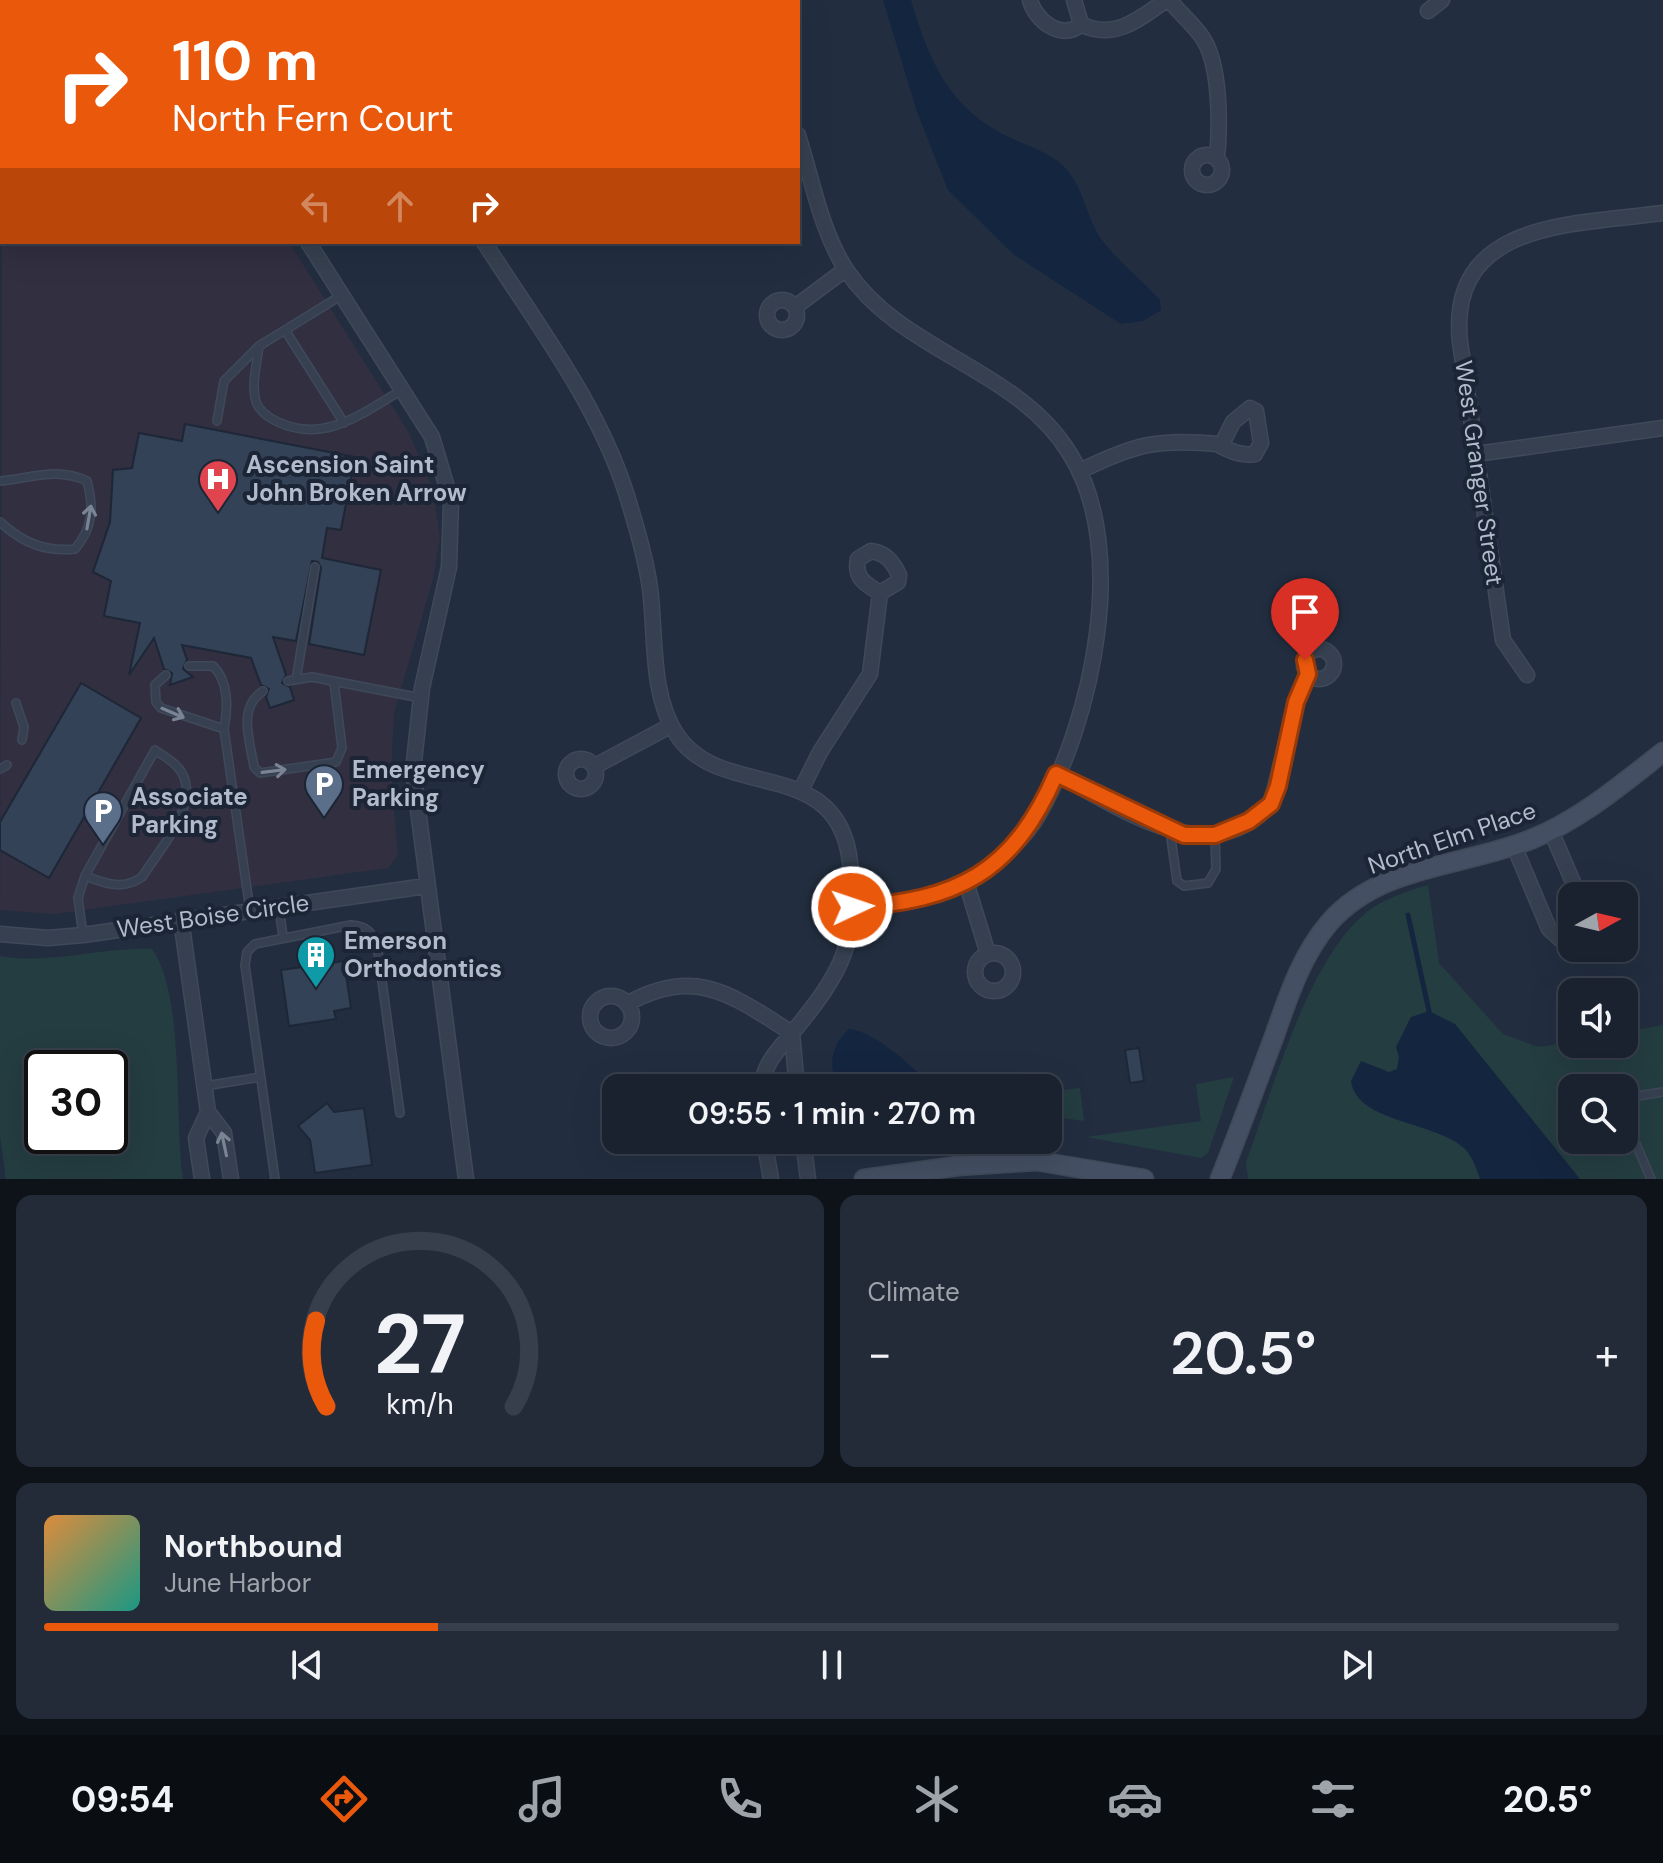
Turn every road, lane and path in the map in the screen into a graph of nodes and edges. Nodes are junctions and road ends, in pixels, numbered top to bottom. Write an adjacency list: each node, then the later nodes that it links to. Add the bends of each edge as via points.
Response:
1 (1030, 0): 6 (street, via 1038,16 1055,30)
2 (1074, 0): 6 (street)
3 (1168, 0): 6 (street, via 1129,26 1102,31); 8 (street, via 1211,52)
4 (1442, 0): 5 (street)
5 (1428, 11)
6 (1081, 24)
7 (800, 141): 12 (street, via 834,248)
8 (1217, 159)
9 (1663, 213): 22 (street, West Granger Street, via 1513,239 1491,250 1476,267 1458,314)
10 (309, 244): 13 (street)
11 (485, 244): 36 (street, via 599,426 630,503 649,585 661,695)
12 (846, 269): 14 (street); 23 (street, via 894,319 1031,407)
13 (342, 295): 15 (lane); 17 (street)
14 (795, 307)
15 (285, 330): 16 (lane); 19 (lane)
16 (259, 346): 18 (lane, via 224,381); 19 (lane, via 256,402 266,417 312,432)
17 (402, 390): 19 (lane); 34 (street, via 432,437 451,501 449,567)
18 (217, 421)
19 (344, 423)
20 (1663, 428): 22 (street)
21 (1221, 446): 23 (street, via 1185,441 1127,447)
22 (1476, 454): 31 (street, West Granger Street, via 1503,640)
23 (1080, 471): 41 (street, via 1098,525 1102,595 1088,681)
24 (0, 481): 25 (lane, one-way to 24, via 34,546 66,550 75,549 84,538 92,513 87,481 70,473)
25 (0, 522)
26 (315, 567): 32 (lane, via 292,680)
27 (880, 593): 42 (street, via 870,674)
28 (189, 666): 37 (lane, via 204,664 220,673 227,712)
29 (1308, 674): 45 (street, via 1271,804)
30 (166, 675): 37 (lane, one-way to 37, via 155,685 161,708)
31 (1527, 675)
32 (334, 682): 33 (lane, one-way to 32, via 252,698 246,713 254,767 260,773 336,762 342,748); 34 (lane)
33 (263, 691)
34 (421, 698): 50 (street, via 413,771)
35 (16, 703): 38 (lane, via 24,727)
36 (670, 726): 40 (street); 42 (street, via 692,752 713,765)
37 (224, 729): 53 (lane)
38 (22, 740)
39 (1663, 752): 44 (street, North Elm Place)
40 (595, 766)
41 (1056, 774): 43 (street); 48 (street, via 1029,827 1010,849)
42 (801, 790): 52 (street, via 821,802 843,834 850,857)
43 (1170, 831): 45 (street); 45 (lane, via 1177,881 1184,886 1208,883 1216,869)
44 (1551, 831): 46 (street, North Elm Place); 49 (street)
45 (1215, 835)
46 (1514, 846): 58 (street, via 1549,929); 79 (street, North Elm Place, via 1393,879 1354,899 1329,924 1295,980)
47 (85, 876): 47 (lane, via 134,787 155,750 180,768 188,788 181,815 135,882 115,886); 56 (lane, via 78,898)
48 (966, 882): 52 (street, via 901,905); 59 (street)
49 (1573, 882)
50 (426, 886): 51 (street, West Boise Circle); 74 (street)
51 (278, 906): 53 (street, West Boise Circle); 57 (lane)
52 (852, 907): 61 (street, via 845,960)
53 (250, 910): 54 (street, West Boise Circle)
54 (181, 919): 56 (street, West Boise Circle); 65 (street)
55 (0, 934): 56 (street, West Boise Circle)
56 (83, 935)
57 (283, 936): 64 (lane, via 255,944 247,952); 68 (lane, via 351,925 372,932)
58 (1558, 937)
59 (988, 954)
60 (627, 1004): 61 (street, via 663,987 697,984 736,997)
61 (792, 1033): 62 (street, via 771,1055); 63 (street)
62 (765, 1074)
63 (796, 1074)
64 (261, 1077): 65 (lane); 73 (lane)
65 (205, 1086): 67 (street)
66 (1663, 1092): 80 (lane, via 1637,1096 1627,1123)
67 (208, 1112): 71 (street, via 196,1138); 72 (street, one-way to 67, via 224,1133)
68 (400, 1113)
69 (767, 1154): 75 (street)
70 (805, 1154): 76 (street)
71 (202, 1179)
72 (231, 1179)
73 (275, 1179)
74 (466, 1179)
75 (771, 1179)
76 (808, 1179)
77 (864, 1179): 78 (street, via 1037,1161)
78 (1144, 1179)
79 (1220, 1179)
80 (1651, 1179)

